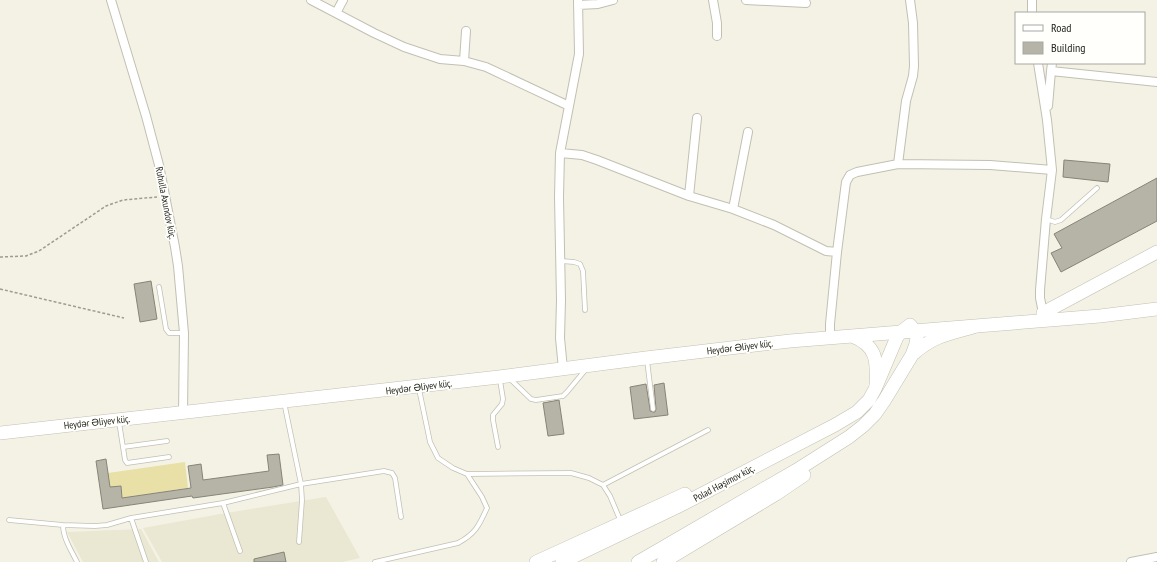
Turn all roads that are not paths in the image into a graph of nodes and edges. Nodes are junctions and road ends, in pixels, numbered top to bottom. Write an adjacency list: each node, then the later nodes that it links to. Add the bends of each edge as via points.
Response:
1 (111, 0): 40 (street, Ruhulla Axundov küç., via 159,165 178,266)
2 (311, 0): 12 (street)
3 (343, 0): 12 (street)
4 (613, 0): 9 (street, via 598,4)
5 (713, 0): 14 (street)
6 (746, 0): 10 (street)
7 (910, 0): 24 (street, via 914,66 906,101)
8 (1032, 0): 11 (street)
9 (578, 2): 19 (street, via 579,54)
10 (806, 4)
11 (1032, 12)
12 (336, 13): 15 (street, via 404,47 440,59)
13 (466, 32): 15 (street)
14 (717, 36)
15 (464, 61): 19 (street, via 486,67)
16 (1038, 64): 21 (street)
17 (1052, 67): 18 (street); 21 (street)
18 (1157, 82)
19 (569, 106): 23 (street)
20 (697, 118): 27 (street)
21 (1047, 120): 25 (street)
22 (748, 132): 28 (street)
23 (560, 153): 27 (street, via 582,155); 32 (street)
24 (898, 164): 25 (street, via 990,165); 30 (street, via 850,175 846,182)
25 (1052, 170): 29 (street)
26 (1097, 188): 29 (lane, via 1061,220 1055,222)
27 (689, 196): 28 (street)
28 (733, 209): 30 (street, via 774,225 826,251)
29 (1046, 219): 37 (street, via 1040,298)
30 (837, 252): 42 (street, via 830,324)
31 (1157, 252): 37 (main road)
32 (561, 262): 36 (lane, via 580,264 583,270); 46 (street, via 560,338)
33 (159, 286): 40 (lane, via 166,329 169,333)
34 (1157, 303): 37 (main road)
35 (1157, 309): 39 (main road)
36 (586, 310)
37 (1043, 313): 38 (main road)
38 (910, 325): 42 (main road); 43 (main road, via 917,337); 49 (main road, Polad Həşimov küç., via 897,337)
39 (973, 327): 41 (main road); 43 (main road, via 935,338)
40 (184, 333): 52 (street, Ruhulla Axundov küç.)
41 (852, 336): 42 (main road); 49 (main road, via 870,347 875,356)
42 (833, 337): 44 (main road, Heydər Əliyev küç.)
43 (912, 355): 56 (main road, via 875,414)
44 (646, 358): 45 (main road, Heydər Əliyev küç.); 51 (lane)
45 (589, 366): 46 (main road, Heydər Əliyev küç.); 47 (lane, via 563,396 536,400 531,399)
46 (563, 369): 47 (main road, Heydər Əliyev küç.)
47 (503, 377): 48 (main road, Heydər Əliyev küç.); 59 (lane, via 502,404 493,415)
48 (419, 386): 50 (main road, Heydər Əliyev küç.); 62 (lane, via 430,442 438,458)
49 (875, 389): 60 (main road, Polad Həşimov küç., via 869,400 857,412)
50 (284, 402): 52 (main road, Heydər Əliyev küç.); 63 (lane)
51 (653, 410)
52 (183, 413): 53 (main road, Heydər Əliyev küç.)
53 (119, 420): 55 (main road, Heydər Əliyev küç.); 58 (lane)
54 (708, 430): 64 (lane)
55 (0, 433)
56 (849, 437): 79 (main road); 80 (main road, via 824,460 776,494)
57 (167, 441): 58 (lane)
58 (123, 447): 61 (lane, via 127,463)
59 (498, 447)
60 (791, 448): 69 (main road); 78 (main road, Polad Həşimov küç., via 677,507)
61 (170, 457)
62 (467, 474): 64 (lane, via 571,473); 76 (lane, via 487,508 469,537 458,543)
63 (301, 484): 65 (lane); 66 (lane, via 392,473); 71 (lane)
64 (603, 485): 69 (lane)
65 (223, 503): 67 (lane); 72 (lane)
66 (401, 517)
67 (131, 518): 70 (lane, via 108,525); 75 (lane)
68 (9, 520): 70 (lane)
69 (622, 522): 77 (main road)
70 (63, 525): 74 (lane, via 65,537)
71 (299, 542)
72 (240, 551)
73 (1157, 557): 81 (street)
74 (77, 562)
75 (146, 562)
76 (375, 562)
77 (536, 562)
78 (562, 562)
79 (638, 562)
80 (663, 562)
81 (1131, 562)

